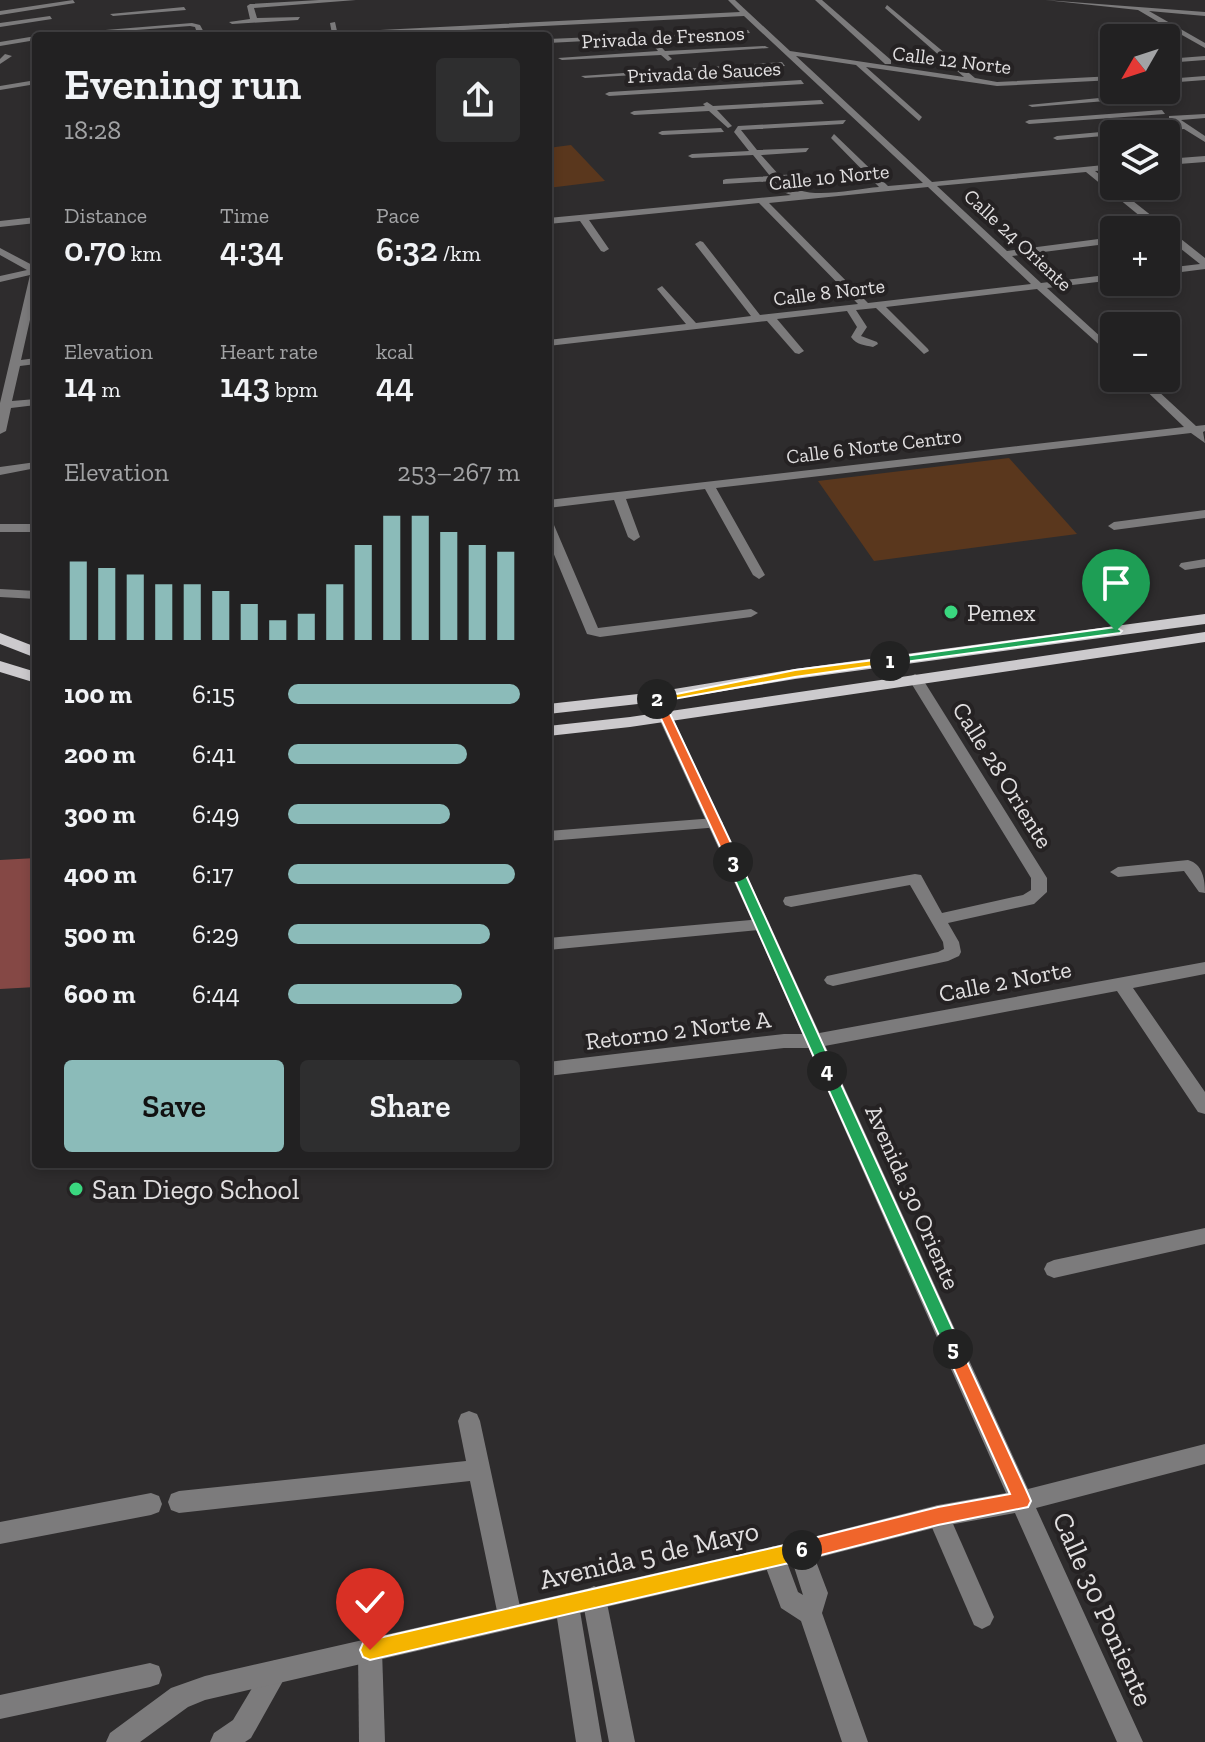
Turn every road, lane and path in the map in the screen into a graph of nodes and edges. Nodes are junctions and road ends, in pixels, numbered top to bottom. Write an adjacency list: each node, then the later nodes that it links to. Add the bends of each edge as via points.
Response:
1 (189, 0): 15 (street)
2 (353, 0): 9 (street)
3 (731, 0): 16 (street, Calle 24 Oriente)
4 (818, 0): 45 (street)
5 (1048, 0): 10 (street)
6 (1097, 0): 10 (street)
7 (1111, 0): 10 (street)
8 (73, 2): 14 (street)
9 (302, 2): 20 (street, via 250,6)
10 (1131, 3): 13 (street); 23 (street)
11 (887, 7): 51 (street)
12 (184, 9): 26 (street, via 114,11)
13 (1205, 12)
14 (0, 13)
15 (194, 14)
16 (746, 14): 30 (street); 41 (street, Calle 24 Oriente)
17 (50, 18): 24 (street)
18 (298, 18): 20 (street)
19 (374, 20): 30 (street)
20 (254, 21): 21 (street)
21 (232, 22)
22 (333, 23): 29 (street)
23 (1168, 24)
24 (0, 25)
25 (1180, 31): 34 (street)
26 (95, 32)
27 (116, 32): 28 (street, via 195,25)
28 (200, 32)
29 (334, 32)
30 (376, 32)
31 (748, 32): 33 (street)
32 (1205, 36): 34 (street)
33 (651, 37): 36 (street); 40 (street)
34 (1190, 37): 38 (street)
35 (32, 39): 37 (street)
36 (552, 41)
37 (0, 44)
38 (1205, 46)
39 (765, 48): 40 (street, Privada de Fresnos)
40 (663, 53): 42 (street, Privada de Fresnos); 48 (street)
41 (789, 53): 47 (street, Calle 12 Norte); 87 (street, Calle 24 Oriente)
42 (562, 58)
43 (1205, 58): 44 (street)
44 (1180, 60)
45 (888, 62)
46 (782, 64): 48 (street)
47 (859, 64): 51 (street, Calle 12 Norte); 68 (street)
48 (678, 70): 49 (street); 57 (street)
49 (585, 76)
50 (1205, 78): 53 (street)
51 (972, 80): 52 (street, Calle 12 Norte, via 1022,84)
52 (1100, 80)
53 (1180, 80)
54 (32, 81): 56 (street)
55 (801, 82): 57 (street, Privada de Sauces)
56 (0, 86)
57 (694, 88): 58 (street, Privada de Sauces); 63 (street)
58 (609, 94)
59 (1100, 99): 62 (street)
60 (821, 102): 63 (street)
61 (1151, 104): 64 (street)
62 (1032, 105)
63 (710, 108): 65 (street); 72 (street)
64 (1162, 112): 67 (street); 70 (street)
65 (634, 113)
66 (1205, 116): 67 (street)
67 (1172, 118): 71 (street)
68 (919, 119)
69 (843, 122): 72 (street)
70 (1029, 122)
71 (1185, 127): 75 (street); 76 (street)
72 (731, 130): 73 (street); 78 (street)
73 (662, 133)
74 (834, 136): 88 (street)
75 (1057, 138)
76 (1205, 140)
77 (806, 150): 78 (street)
78 (751, 153): 79 (street); 85 (street)
79 (692, 156)
80 (1205, 159): 81 (street)
81 (1180, 161)
82 (1100, 169): 83 (street, Calle 10 Norte)
83 (1088, 170): 87 (street, Calle 10 Norte); 92 (street)
84 (806, 176): 85 (street)
85 (772, 178): 86 (street); 89 (street); 90 (street)
86 (726, 182)
87 (932, 185): 88 (street, Calle 10 Norte); 102 (street, Calle 24 Oriente)
88 (886, 189): 89 (street, Calle 10 Norte)
89 (803, 197): 90 (street, Calle 10 Norte)
90 (775, 200): 91 (street, Calle 10 Norte)
91 (762, 201): 93 (street, Calle 10 Norte); 112 (street)
92 (1146, 216)
93 (583, 218): 95 (street, Calle 10 Norte); 100 (street)
94 (32, 220): 96 (street)
95 (552, 221)
96 (0, 224)
97 (1100, 242): 102 (street)
98 (700, 244): 114 (street)
99 (1180, 244): 103 (street)
100 (604, 249)
101 (0, 251): 104 (street)
102 (1005, 254): 109 (street, Calle 24 Oriente)
103 (1205, 265): 105 (street)
104 (32, 269)
105 (1180, 269)
106 (32, 272): 108 (street)
107 (1100, 278): 109 (street, Calle 8 Norte)
108 (0, 279)
109 (1039, 285): 112 (street, Calle 8 Norte); 117 (street, Calle 24 Oriente)
110 (32, 288): 122 (street)
111 (662, 289): 115 (street)
112 (872, 305): 113 (street, Calle 8 Norte); 120 (street)
113 (850, 308): 114 (street, Calle 8 Norte); 118 (street, via 862,327 856,337)
114 (763, 318): 115 (street, Calle 8 Norte); 119 (street)
115 (692, 325): 116 (street, Calle 8 Norte)
116 (552, 342)
117 (1100, 342)
118 (873, 344)
119 (799, 351)
120 (924, 351)
121 (32, 362): 122 (street)
122 (14, 364): 125 (street)
123 (1155, 392): 126 (street)
124 (32, 402): 125 (street)
125 (2, 406): 127 (street)
126 (1199, 429): 128 (street); 131 (street, Calle 6 Norte Centro)
127 (0, 431)
128 (1205, 440)
129 (32, 466): 130 (street)
130 (0, 471)
131 (709, 486): 132 (street, Calle 6 Norte Centro); 142 (street)
132 (619, 497): 133 (street, Calle 6 Norte Centro); 139 (street)
133 (552, 504)
134 (1205, 514): 135 (street)
135 (1114, 526)
136 (0, 528): 137 (street)
137 (32, 528)
138 (552, 535): 145 (street, via 592,631)
139 (634, 537)
140 (1205, 563): 141 (street)
141 (1185, 566)
142 (759, 575)
143 (0, 593): 144 (street)
144 (32, 595)
145 (751, 613)
146 (1205, 619): 153 (main road)
147 (1205, 637): 152 (main road)
148 (0, 638): 149 (main road)
149 (32, 651)
150 (0, 666): 151 (main road)
151 (32, 677)
152 (915, 678): 155 (main road); 162 (street, Calle 28 Oriente, via 1039,878 1039,892 1028,900)
153 (656, 697): 154 (main road); 155 (street, Avenida 30 Oriente)
154 (552, 709)
155 (667, 716): 156 (main road); 157 (street, Avenida 30 Oriente)
156 (552, 730)
157 (715, 823): 158 (street); 163 (street, Avenida 30 Oriente)
158 (552, 836)
159 (1118, 872): 160 (street, via 1188,865)
160 (1205, 888)
161 (791, 901): 162 (street, via 915,879)
162 (939, 919): 166 (street, via 953,952)
163 (762, 925): 164 (street); 168 (street, Avenida 30 Oriente)
164 (552, 944)
165 (1205, 968): 167 (street, Calle 2 Norte)
166 (833, 980)
167 (1122, 984): 168 (street, Calle 2 Norte); 170 (street)
168 (814, 1041): 169 (street, Retorno 2 Norte A); 176 (street, Avenida 30 Oriente)
169 (552, 1069)
170 (1205, 1107)
171 (1205, 1236): 172 (street)
172 (1054, 1269)
173 (469, 1421): 175 (street)
174 (1205, 1454): 176 (street, Avenida 5 de Mayo)
175 (479, 1470): 177 (street); 186 (street)
176 (1022, 1501): 179 (street, Avenida 5 de Mayo); 198 (street, Calle 30 Poniente)
177 (179, 1502)
178 (151, 1504): 180 (street)
179 (938, 1516): 181 (street, Avenida 5 de Mayo); 187 (street)
180 (0, 1533)
181 (801, 1551): 182 (street, Avenida 5 de Mayo); 185 (street, via 816,1593)
182 (774, 1557): 183 (street, Avenida 5 de Mayo); 185 (street, via 789,1600)
183 (594, 1598): 184 (street, Avenida 5 de Mayo); 196 (street)
184 (567, 1605): 186 (street, Avenida 5 de Mayo); 195 (street)
185 (810, 1613): 197 (street)
186 (510, 1616): 188 (street, Avenida 5 de Mayo)
187 (982, 1617)
188 (370, 1650): 189 (street, Avenida 5 de Mayo); 194 (street)
189 (276, 1672): 192 (street, Avenida 5 de Mayo, via 180,1697); 193 (street, via 242,1729)
190 (150, 1675): 191 (street)
191 (0, 1707)
192 (119, 1742)
193 (224, 1742)
194 (372, 1742)
195 (589, 1742)
196 (622, 1742)
197 (855, 1742)
198 (1130, 1742)

